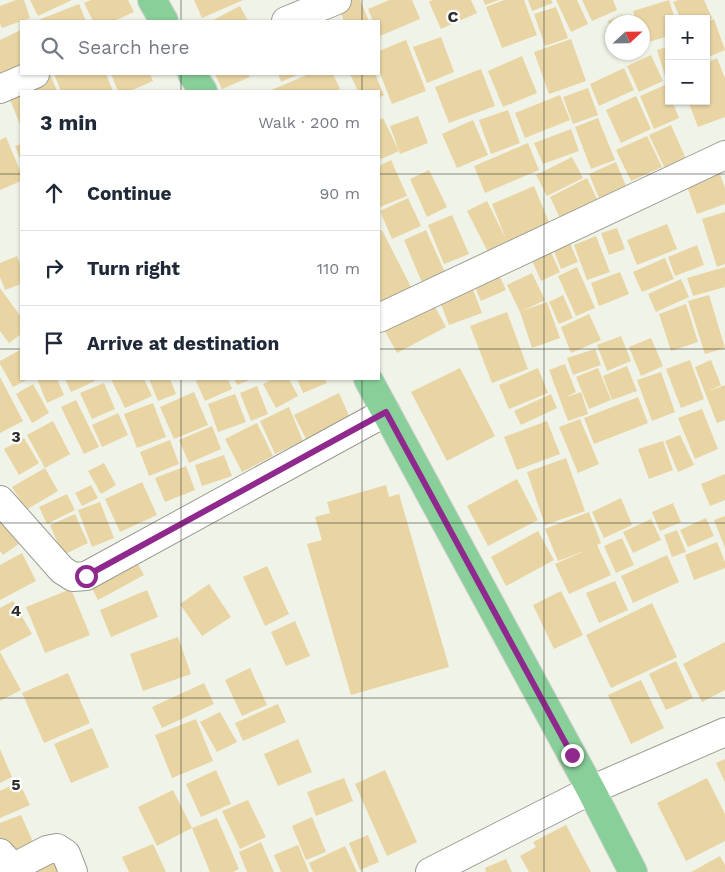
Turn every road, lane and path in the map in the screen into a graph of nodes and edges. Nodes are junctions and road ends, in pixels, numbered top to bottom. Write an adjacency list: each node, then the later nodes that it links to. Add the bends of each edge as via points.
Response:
1 (337, 0): 2 (street)
2 (288, 20)
3 (33, 75): 5 (street)
4 (193, 75): 6 (main road)
5 (0, 89)
6 (201, 90)
7 (725, 156): 8 (street)
8 (380, 318)
9 (369, 380): 10 (main road)
10 (386, 412): 11 (street, via 86,576 73,577 62,570); 13 (main road)
11 (3, 509)
12 (725, 732): 13 (street)
13 (591, 790): 16 (street); 17 (main road)
14 (0, 852): 15 (street, via 8,863 14,865 57,848 66,854)
15 (73, 872)
16 (430, 872)
17 (633, 872)

